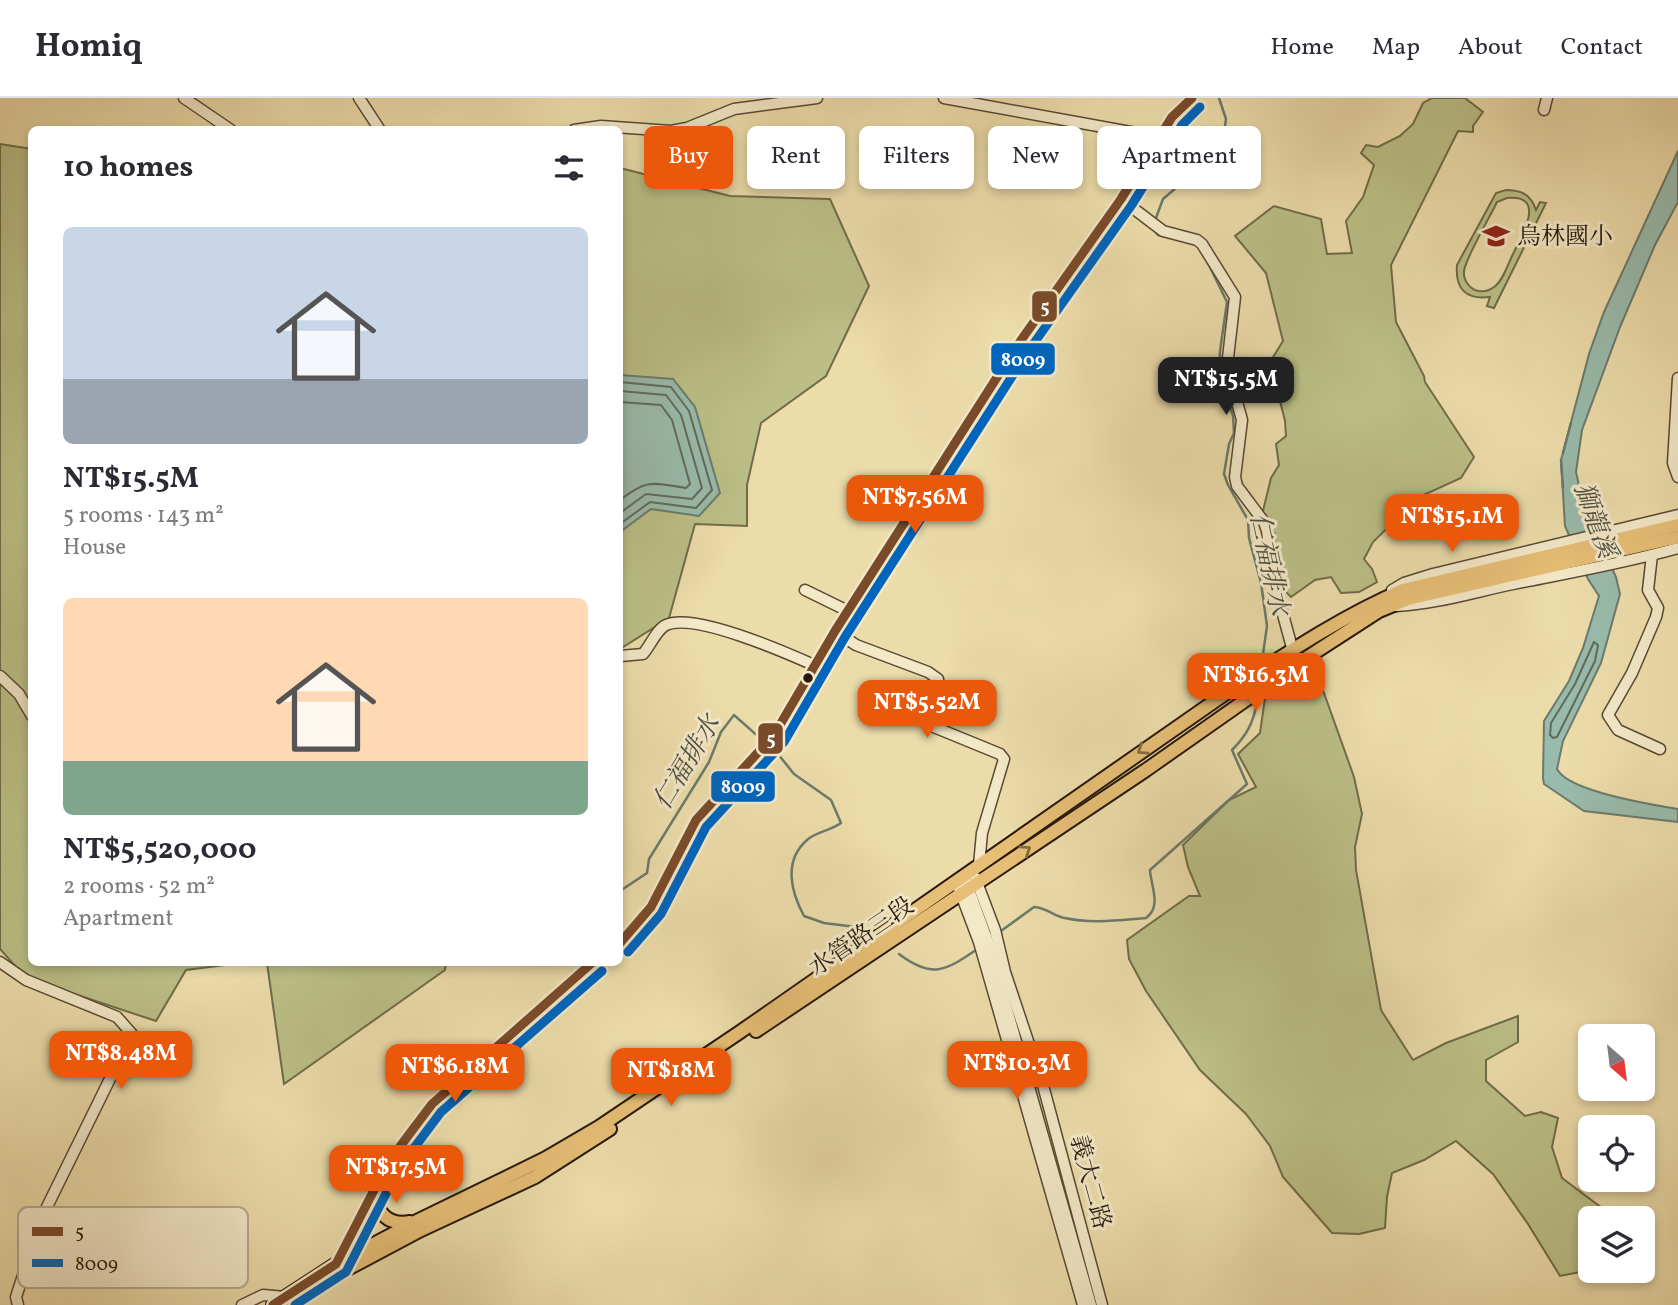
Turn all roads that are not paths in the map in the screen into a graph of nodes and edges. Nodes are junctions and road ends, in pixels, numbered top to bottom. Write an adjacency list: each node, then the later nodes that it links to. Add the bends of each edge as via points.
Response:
1 (184, 98): 8 (street)
2 (359, 98): 9 (street)
3 (817, 98): 12 (street, via 734,109 671,131)
4 (944, 98): 10 (street)
5 (1192, 98): 11 (street)
6 (1547, 98): 7 (street)
7 (1544, 110)
8 (225, 126)
9 (377, 126)
10 (1098, 126)
11 (1166, 126)
12 (623, 127)
13 (1127, 189): 14 (street)
14 (1121, 199): 25 (street, via 1017,346); 27 (street, via 1163,231 1202,244 1235,297 1229,366 1242,420 1235,477 1267,531 1272,575)
15 (1678, 378): 16 (street, via 1673,463)
16 (1678, 477)
17 (1678, 514): 20 (street)
18 (1678, 525): 20 (main road)
19 (1678, 537): 20 (main road)
20 (1630, 542): 22 (street); 23 (main road); 23 (street)
21 (1678, 548): 22 (street)
22 (1652, 555): 33 (street, via 1648,590 1658,608 1656,617 1608,715 1618,730)
23 (1555, 561): 27 (main road, 水管路三段, via 1413,587 1374,602); 29 (main road, 水管路三段, via 1408,598)
24 (805, 590): 25 (street)
25 (848, 611): 26 (street)
26 (835, 631): 30 (street); 34 (street, via 856,645 938,678 929,716 934,727 1004,759)
27 (1292, 650): 29 (street); 34 (main road, 水管路三段, one-way to 34, via 1131,758)
28 (623, 656): 30 (street, via 643,654 663,626 675,622 760,642)
29 (1297, 664): 34 (main road, 水管路三段, one-way to 29, via 1146,770)
30 (816, 666): 35 (street, via 774,734 696,820 652,907)
31 (0, 676): 32 (street)
32 (28, 709)
33 (1660, 749)
34 (968, 880): 40 (main road, via 599,1127); 41 (main road, 水管路三段, via 568,1158); 47 (street, 義大二路, via 979,942); 48 (street, 義大二路); 49 (street, 義大二路, via 995,930)
35 (623, 940)
36 (0, 962): 39 (street, via 26,980 117,1017 132,1034)
37 (589, 966): 38 (street, via 432,1104)
38 (373, 1190): 40 (main road, via 382,1215 393,1222); 41 (street)
39 (47, 1207)
40 (417, 1220): 41 (main road)
41 (338, 1268): 43 (main road)
42 (19, 1288): 44 (street)
43 (288, 1301): 45 (street, via 263,1295); 46 (main road)
44 (18, 1305)
45 (242, 1305)
46 (273, 1305)
47 (1083, 1305)
48 (1091, 1305)
49 (1102, 1305)

